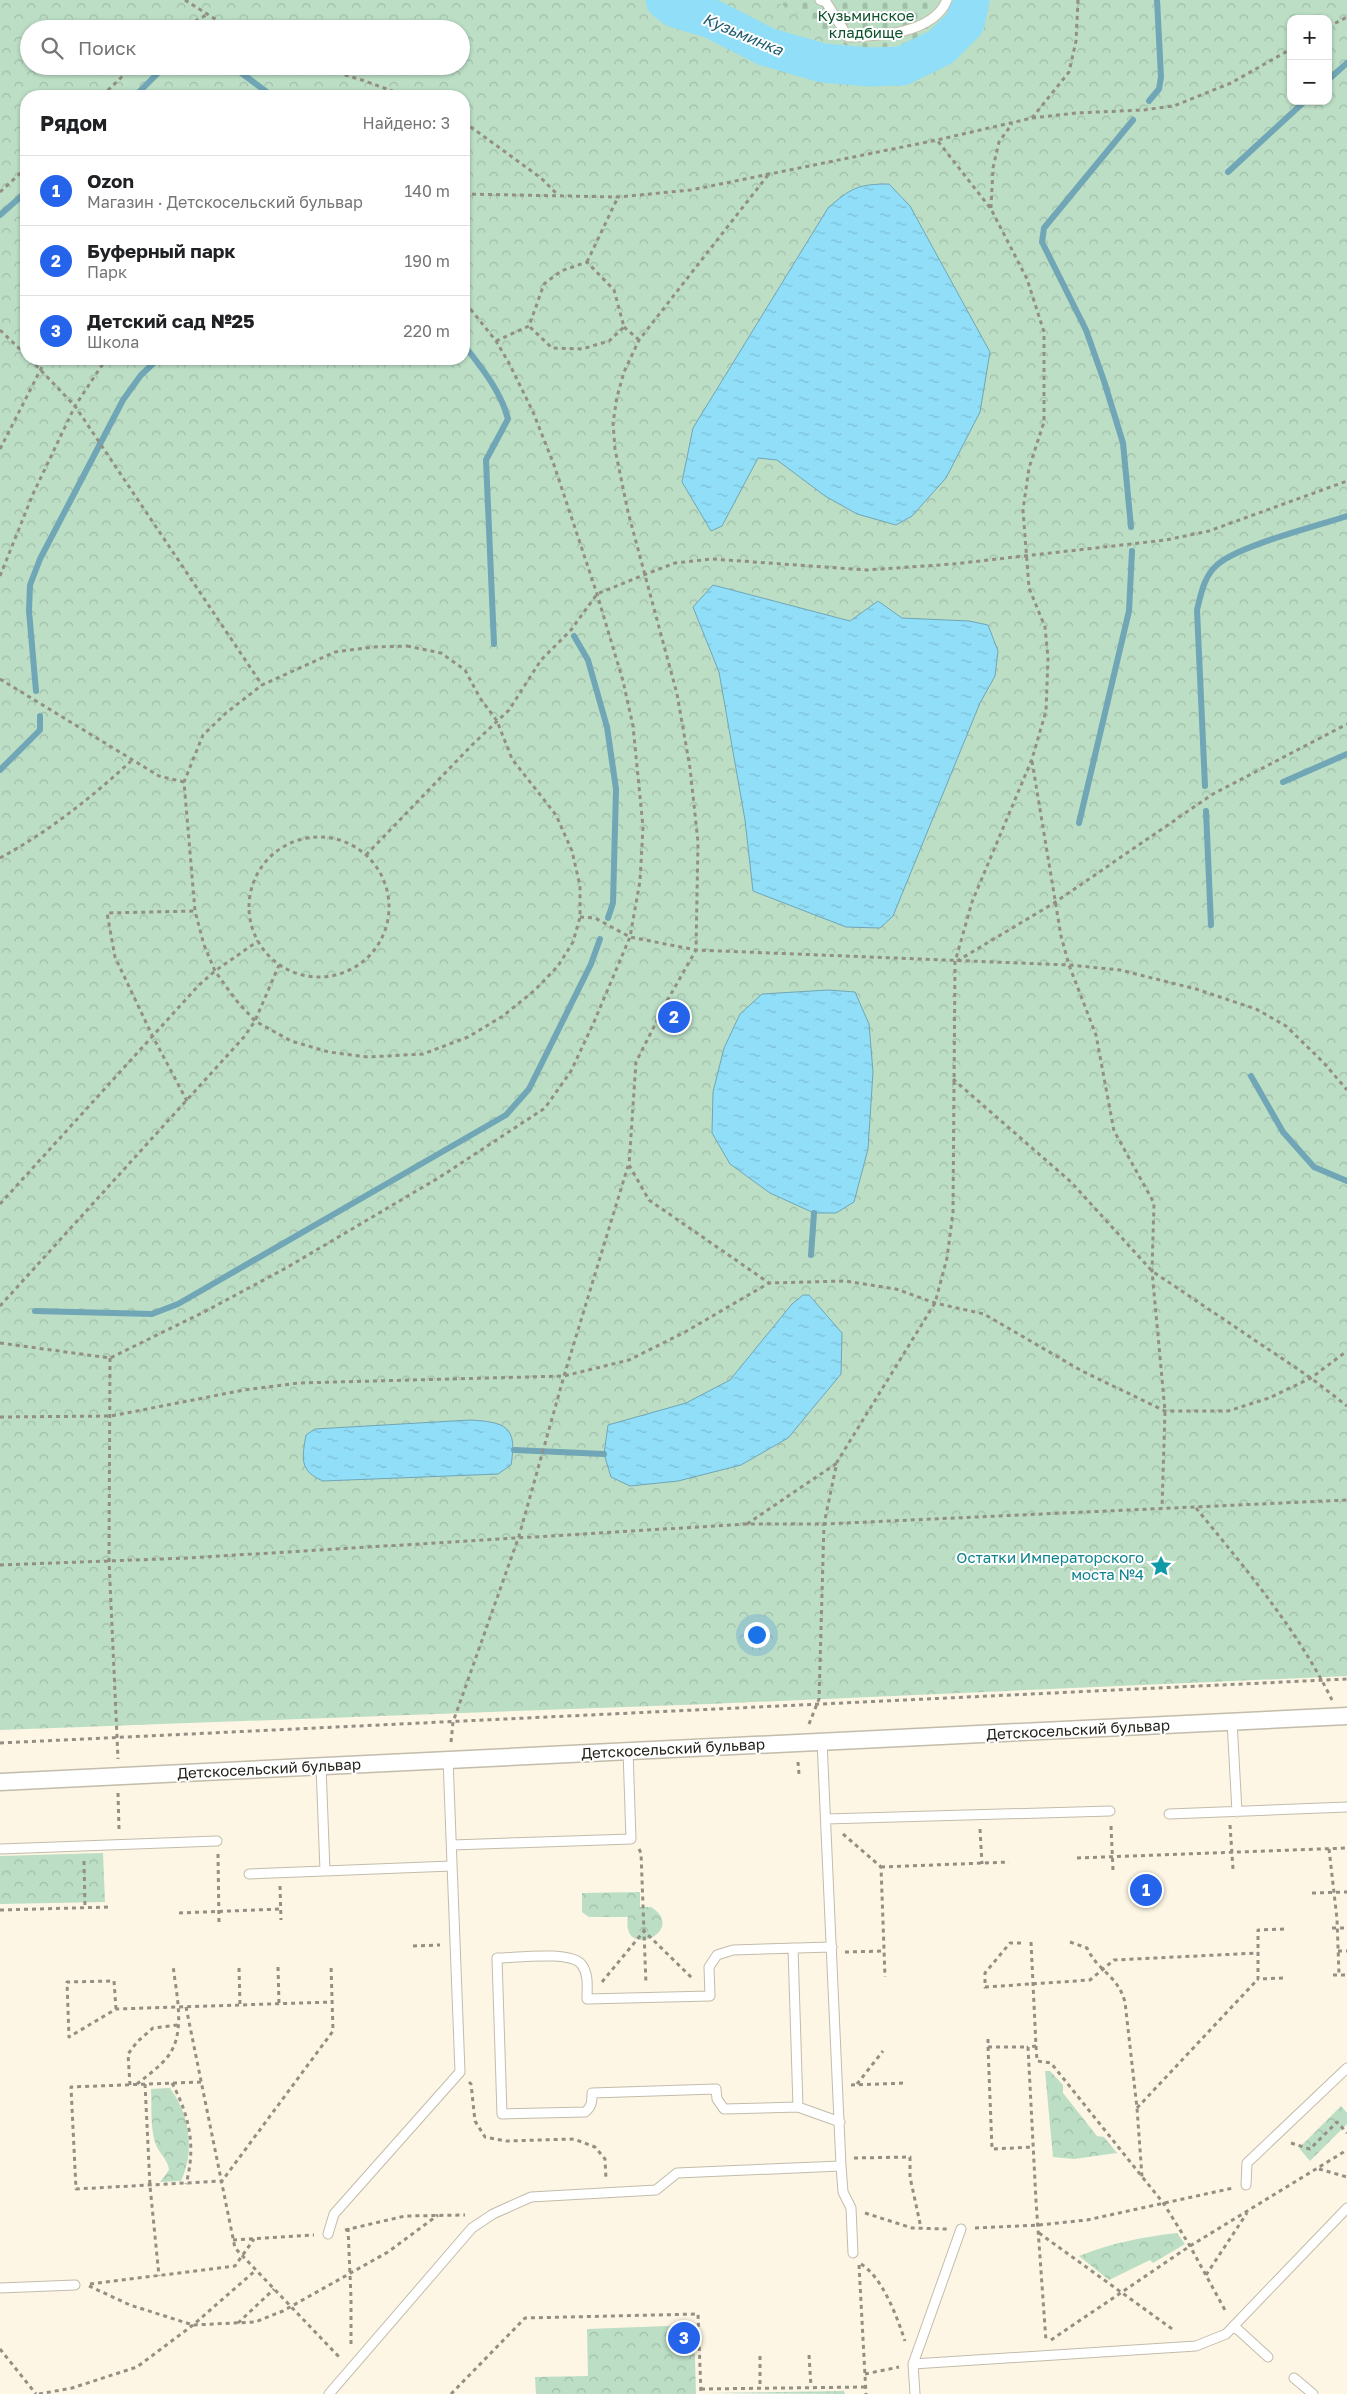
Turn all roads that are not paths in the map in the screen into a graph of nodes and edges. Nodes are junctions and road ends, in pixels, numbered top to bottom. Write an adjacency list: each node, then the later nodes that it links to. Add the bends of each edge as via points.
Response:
1 (947, 0): 2 (lane, via 943,10 929,22 886,36 848,37)
2 (824, 1)
3 (1347, 1716): 4 (street, Детскосельский бульвар)
4 (1232, 1721): 5 (street, Детскосельский бульвар); 12 (lane)
5 (822, 1741): 6 (street, Детскосельский бульвар); 14 (lane)
6 (628, 1750): 7 (street, Детскосельский бульвар); 16 (lane, via 631,1839)
7 (449, 1752): 8 (street, Детскосельский бульвар); 16 (lane)
8 (321, 1766): 9 (street, Детскосельский бульвар); 19 (lane)
9 (0, 1782)
10 (1347, 1807): 12 (lane)
11 (1110, 1811): 14 (lane)
12 (1233, 1812): 13 (lane)
13 (1169, 1814)
14 (826, 1820): 22 (lane)
15 (217, 1841): 17 (lane)
16 (452, 1846): 18 (lane)
17 (0, 1849)
18 (452, 1866): 19 (lane); 30 (lane, via 460,2072 334,2214)
19 (325, 1872): 20 (lane)
20 (249, 1874)
21 (793, 1948): 22 (lane); 24 (lane); 24 (lane, via 733,1950 717,1955 709,1967 710,1996 587,1999 586,1974 581,1963 565,1956 497,1958 502,2114 585,2112 592,2103 592,2093 716,2089 717,2099 724,2109)
22 (832, 1950): 25 (lane)
23 (1347, 2068): 27 (lane, via 1247,2163)
24 (798, 2107): 25 (lane)
25 (840, 2122): 26 (lane)
26 (841, 2162): 31 (lane, via 843,2192 851,2208); 38 (lane, via 676,2173 656,2190 531,2197 493,2214 472,2228)
27 (1246, 2185)
28 (1347, 2208): 34 (lane)
29 (961, 2229): 36 (lane)
30 (328, 2234)
31 (853, 2253)
32 (75, 2285): 33 (lane)
33 (0, 2288)
34 (1234, 2326): 35 (lane); 36 (lane, via 1226,2334 1196,2346)
35 (1268, 2357)
36 (913, 2364): 39 (lane)
37 (1294, 2378): 40 (lane)
38 (329, 2394)
39 (914, 2394)
40 (1313, 2394)

